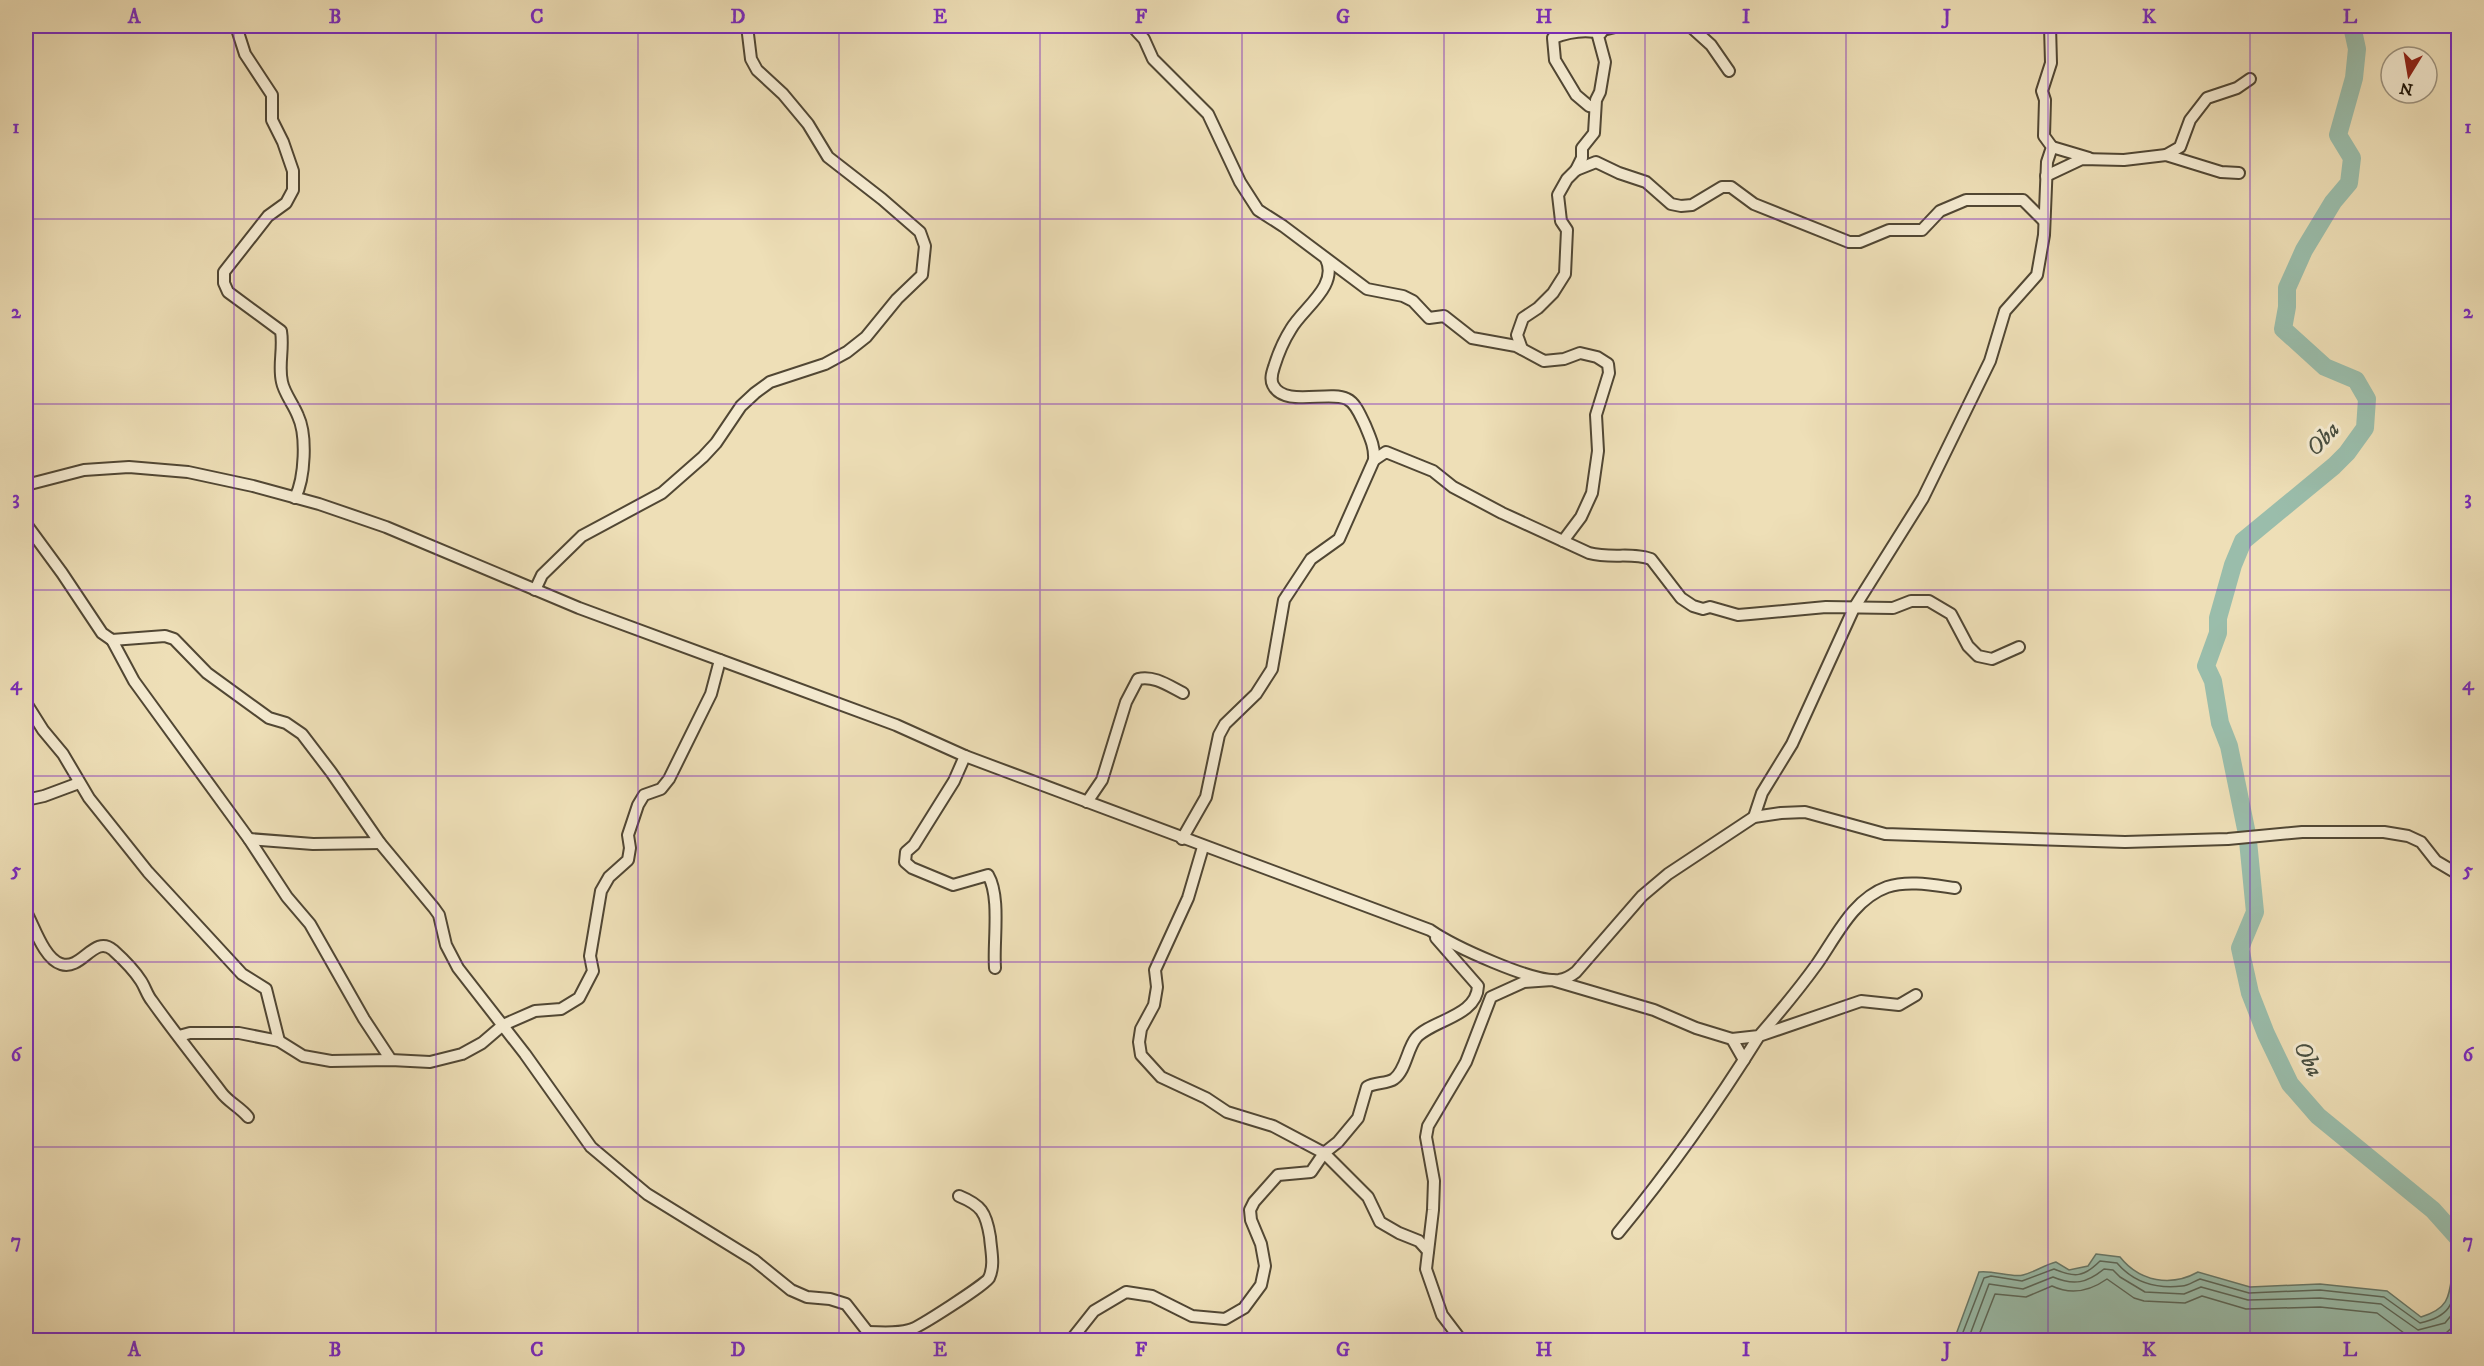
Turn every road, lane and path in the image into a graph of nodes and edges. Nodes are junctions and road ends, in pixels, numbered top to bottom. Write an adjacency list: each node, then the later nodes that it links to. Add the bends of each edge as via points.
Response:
1 (32, 26): 8 (street)
2 (236, 26): 24 (street, via 244,54 272,95 272,120 293,171 293,190 286,203 268,216 224,272 224,283 228,292 281,331 282,384 304,432 300,489)
3 (747, 26): 27 (street, via 751,59 757,70 808,124 828,157 920,232 925,246 922,275 866,337 847,352 825,364 770,382 755,393 703,457 662,492 582,536 542,575)
4 (1132, 26): 20 (street, via 1144,39 1153,59 1208,114 1240,182 1258,210)
5 (1619, 26): 9 (street)
6 (1690, 26): 10 (street, via 1711,45)
7 (2050, 26): 13 (street, via 2051,63 2042,91 2044,136)
8 (26, 27)
9 (1601, 33): 12 (street, via 1598,36 1605,62); 12 (street, via 1583,31 1553,38 1555,60 1576,95)
10 (1729, 71)
11 (2250, 79): 14 (street, via 2207,98 2190,120 2180,147)
12 (1595, 107): 16 (street, via 1594,133 1582,148)
13 (2052, 147): 15 (street); 18 (street)
14 (2166, 155): 15 (street, via 2124,160); 17 (street, via 2221,172)
15 (2090, 158): 18 (street)
16 (1576, 170): 19 (street, via 1596,162 1646,182 1671,204 1681,206 1722,187 1731,187 1755,204 1849,242 1860,242 1889,230 1922,230 1940,211 1966,200 2022,200); 21 (street, via 1558,195 1561,221 1567,230 1565,274 1553,293 1523,318 1517,335)
17 (2239, 173)
18 (2046, 176): 19 (street)
19 (2044, 221): 28 (street, via 2037,275 2005,310 1990,361 1923,498)
20 (1326, 258): 21 (street, via 1367,289 1403,296 1429,318 1444,316 1472,338); 22 (street, via 1329,272 1325,284 1291,328 1271,376 1273,386 1293,396 1348,399 1365,425 1375,449)
21 (1522, 349): 26 (street, via 1544,361 1580,353 1597,357 1610,368 1596,415 1598,451 1592,493)
22 (1374, 460): 26 (street, via 1386,452 1408,460 1502,513); 40 (street, via 1339,538 1311,559 1284,600 1272,669 1256,694 1219,735 1206,797)
23 (26, 485): 24 (street, via 84,470 129,467 188,472)
24 (295, 498): 27 (street, via 386,527)
25 (26, 524): 29 (street, via 102,633)
26 (1563, 541): 28 (street, via 1604,557 1651,559 1681,598 1704,609 1710,607 1738,615)
27 (535, 590): 31 (street)
28 (1854, 608): 30 (street, via 1893,608 1911,601 1929,601 1951,614 1968,646 1978,656 1992,659); 38 (street, via 1792,744 1762,793)
29 (112, 640): 39 (street, via 134,681); 41 (street, via 165,636 174,639 207,673 269,718 302,734)
30 (2019, 647)
31 (720, 660): 34 (street, via 896,725); 50 (street, via 706,705 669,779 661,789 644,795 638,805 628,835 628,860 609,877 601,891 590,956 593,971 579,998 561,1009 536,1011)
32 (1183, 693): 37 (street, via 1156,679 1138,679 1126,702 1102,780)
33 (26, 703): 35 (street)
34 (965, 756): 37 (street); 47 (street, via 954,781 906,852 905,862 953,885 988,875 992,880 995,917)
35 (79, 783): 36 (street); 54 (street, via 158,884 242,974 266,989)
36 (26, 800)
37 (1087, 802): 40 (street)
38 (1754, 817): 43 (street, via 1805,812 1886,834 2125,842 2302,832 2384,832 2421,842 2436,861); 48 (street, via 1668,874 1642,896 1576,972)
39 (249, 839): 41 (street, via 314,844); 55 (street, via 310,924)
40 (1182, 839): 42 (street)
41 (380, 843): 50 (street, via 439,915 451,956)
42 (1203, 846): 46 (street); 58 (street, via 1188,898 1155,970 1154,1005 1141,1029 1139,1042 1142,1055 1161,1077 1227,1112 1273,1126)
43 (2458, 874)
44 (1955, 888): 52 (street, via 1917,884 1888,887 1870,896 1856,907)
45 (26, 912): 51 (street, via 52,958 61,964 82,960 99,946 110,948 141,981)
46 (1430, 930): 48 (street, via 1446,941 1510,968); 58 (street, via 1478,987 1478,993 1459,1013 1416,1037 1393,1080 1367,1087 1358,1118)
47 (995, 968)
48 (1552, 980): 53 (street, via 1654,1010 1696,1029); 61 (street, via 1524,982 1491,997 1466,1062 1428,1126 1426,1137 1434,1181)
49 (1916, 995): 52 (street, via 1899,1005 1861,1001)
50 (503, 1025): 55 (street, via 462,1054 430,1062); 62 (street, via 591,1147 647,1194 754,1260 791,1290 846,1304)
51 (179, 1036): 54 (street, via 238,1033); 57 (street, via 223,1095)
52 (1759, 1036): 53 (street); 56 (street)
53 (1732, 1039): 56 (street)
54 (279, 1041): 55 (street, via 303,1056 331,1061)
55 (391, 1060)
56 (1744, 1060): 60 (street, via 1665,1177)
57 (248, 1117)
58 (1324, 1153): 61 (street, via 1368,1197 1380,1222 1419,1241); 63 (street, via 1311,1172 1278,1175 1250,1210 1265,1266 1261,1285 1244,1308 1225,1319 1192,1316 1152,1296 1126,1292 1094,1311)
59 (959, 1196): 62 (street, via 978,1204 989,1233 992,1269 987,1281 927,1323)
60 (1618, 1233)
61 (1428, 1251): 64 (street, via 1426,1269 1431,1290 1442,1315)
62 (871, 1336)
63 (1071, 1341)
64 (1461, 1341)

